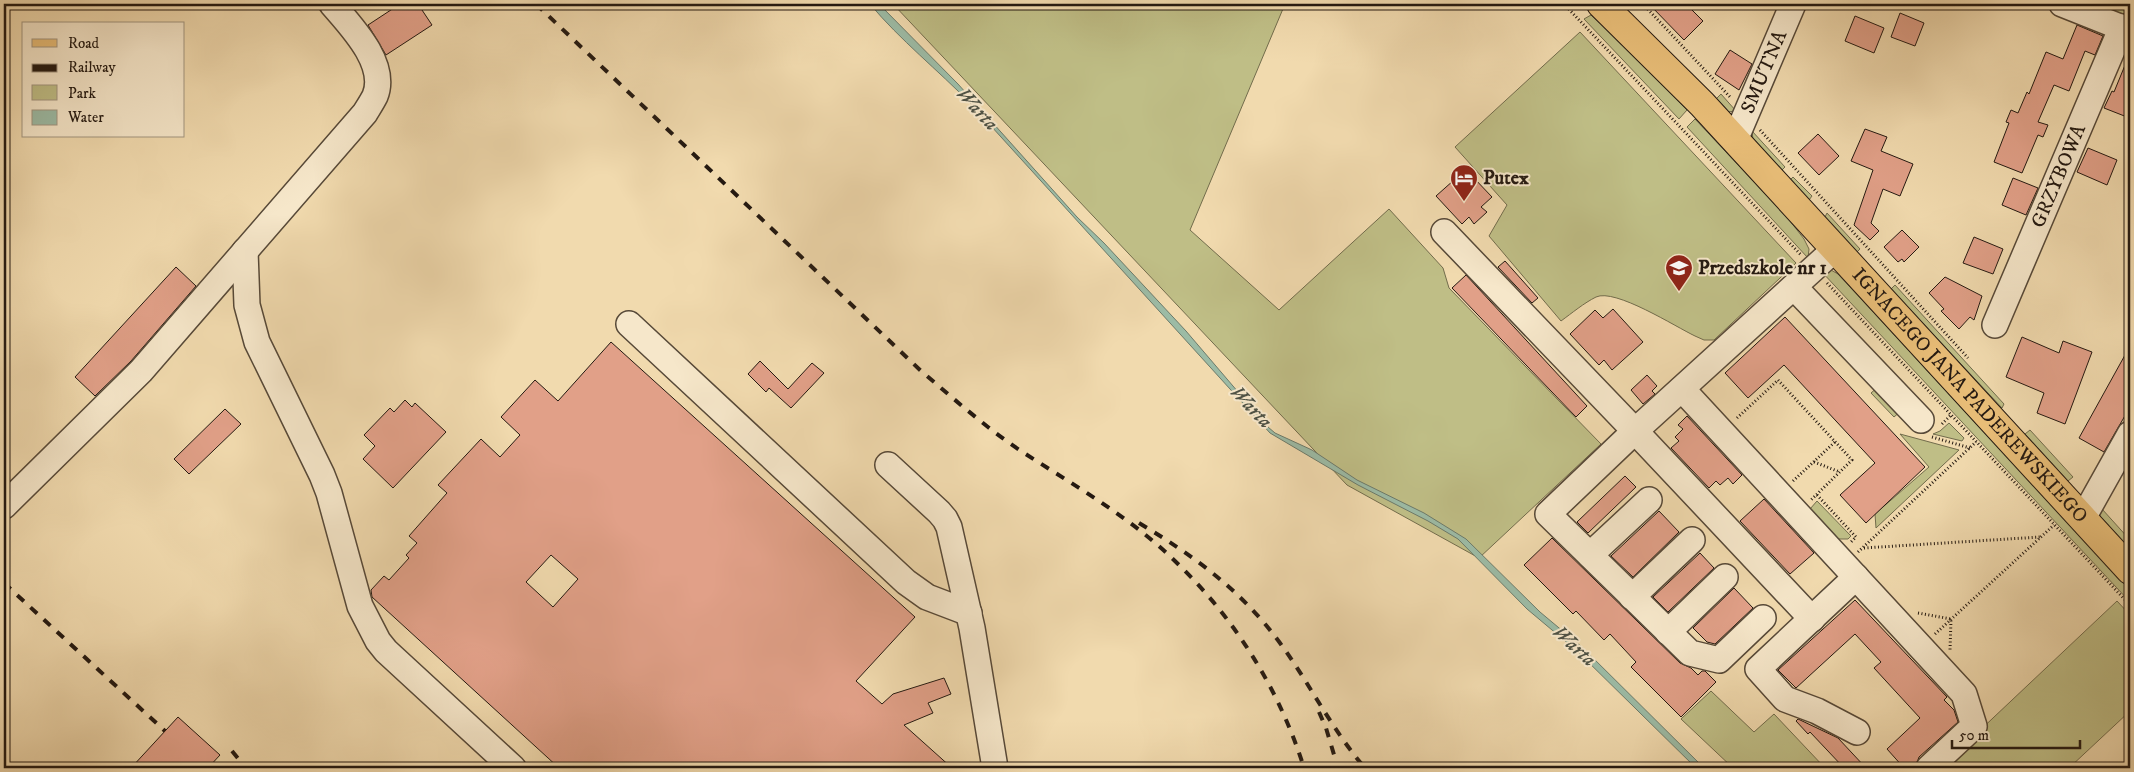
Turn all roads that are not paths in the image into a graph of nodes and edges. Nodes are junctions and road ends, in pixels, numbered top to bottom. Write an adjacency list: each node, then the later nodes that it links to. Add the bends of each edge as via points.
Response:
1 (332, 4): 9 (street, via 372,57 375,95 365,113)
2 (1601, 4): 6 (main road, IGNACEGO JANA PADEREWSKIEGO)
3 (1793, 4): 6 (street, SMUTNA)
4 (2062, 4): 5 (street)
5 (2127, 17): 12 (street, GRZYBOWA)
6 (1745, 132): 8 (main road, IGNACEGO JANA PADEREWSKIEGO)
7 (1444, 232): 15 (street)
8 (1834, 250): 10 (street); 20 (main road, IGNACEGO JANA PADEREWSKIEGO)
9 (245, 251): 19 (street, via 141,370); 32 (street, via 247,305 257,342 322,474 368,624 386,652)
10 (1794, 287): 13 (street); 14 (street)
11 (629, 324): 27 (street, via 906,582 927,597)
12 (1995, 325)
13 (1682, 389): 15 (street); 23 (street)
14 (1921, 420)
15 (1635, 431): 22 (street, via 1548,514); 29 (street)
16 (2130, 434): 20 (street)
17 (888, 465): 27 (street, via 945,519)
18 (1649, 500): 22 (street)
19 (4, 506)
20 (2083, 518): 24 (main road, IGNACEGO JANA PADEREWSKIEGO)
21 (1692, 540): 26 (street)
22 (1590, 555): 26 (street)
23 (1851, 558): 29 (street); 34 (street, via 1920,647 1964,694 1974,726)
24 (2130, 570)
25 (1725, 577): 30 (street)
26 (1632, 597): 30 (street)
27 (969, 614): 33 (street)
28 (1763, 618): 30 (street, via 1719,660 1690,653)
29 (1812, 618): 31 (street, via 1758,669 1785,699)
30 (1668, 632)
31 (1857, 732)
32 (513, 768)
33 (995, 768)
34 (1929, 768)

